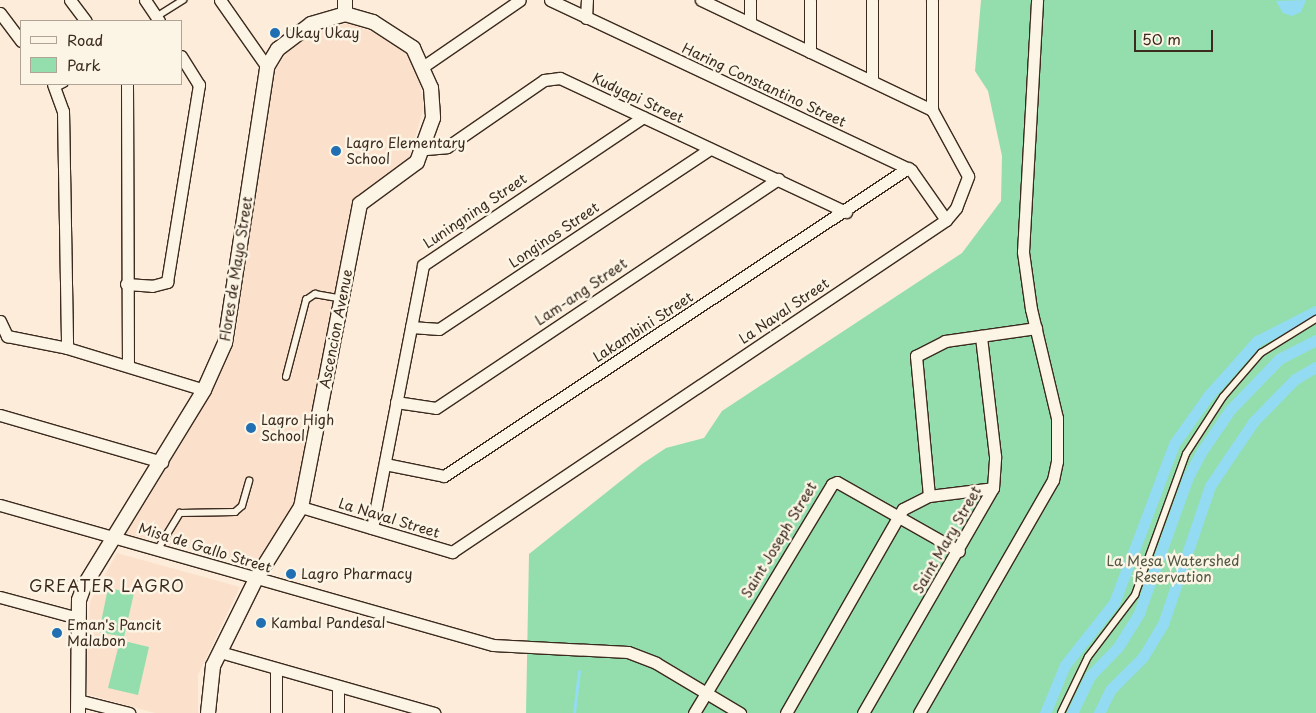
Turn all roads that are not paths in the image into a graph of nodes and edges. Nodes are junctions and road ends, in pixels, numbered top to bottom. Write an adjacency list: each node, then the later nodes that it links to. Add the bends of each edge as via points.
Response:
1 (70, 0): 19 (street)
2 (145, 0): 18 (street)
3 (183, 0): 18 (lane)
4 (220, 0): 25 (street)
5 (346, 0): 16 (street)
6 (520, 0): 24 (street)
7 (550, 0): 17 (street, Haring Constantino Street)
8 (588, 0): 17 (street)
9 (701, 0): 20 (street)
10 (750, 0): 20 (street)
11 (810, 0): 22 (street)
12 (872, 0): 26 (street)
13 (932, 0): 29 (street)
14 (1036, 0): 42 (street, via 1023,252)
15 (0, 13): 21 (street)
16 (346, 14): 24 (street, via 395,33); 25 (street, Flores de Mayo Street, via 304,28 278,49)
17 (586, 18): 33 (street, Haring Constantino Street)
18 (158, 19)
19 (85, 20)
20 (750, 23): 22 (street)
21 (20, 41)
22 (810, 52): 26 (street)
23 (182, 58): 37 (street, via 199,85 167,282 152,286)
24 (424, 66): 32 (street, via 433,107)
25 (267, 67): 47 (street, Flores de Mayo Street, via 225,343)
26 (872, 81): 29 (street)
27 (58, 85): 44 (street, via 63,111)
28 (127, 85): 37 (street)
29 (932, 110): 36 (street, La Naval Street, via 968,176 962,196)
30 (643, 117): 31 (street, Kudyapi Street); 32 (street, Kudyapi Street, via 552,77 447,147); 41 (street, Luningning Street, via 423,265)
31 (710, 148): 34 (street, Kudyapi Street); 41 (street, Longinos Street, via 439,329)
32 (426, 149): 38 (street, Ascencion Avenue, via 407,172 360,204)
33 (908, 168): 35 (street, Lakambini Street); 36 (street, Haring Constantino Street)
34 (778, 179): 35 (street, Kudyapi Street); 48 (street, Lam-ang Street, via 436,408)
35 (846, 212): 51 (street, Lakambini Street, via 444,476)
36 (946, 220): 58 (street, La Naval Street, via 452,552)
37 (126, 284): 45 (street)
38 (342, 299): 46 (lane, via 315,294 306,300); 56 (street, Ascencion Avenue)
39 (1316, 319): 81 (lane, via 1261,353 1223,397 1191,446 1135,595 1088,656)
40 (0, 321): 44 (street, via 7,336)
41 (411, 327): 48 (street, Luningning Street)
42 (1036, 328): 43 (street); 80 (street, via 1058,418 1053,480)
43 (981, 336): 53 (street, Saint Mary Street, via 995,456); 54 (street, via 932,344 916,356)
44 (67, 348): 45 (street)
45 (128, 366): 47 (street)
46 (286, 377)
47 (204, 390): 50 (street, Flores de Mayo Street)
48 (396, 402): 51 (street, Luningning Street)
49 (0, 415): 50 (street)
50 (162, 462): 59 (street, Flores de Mayo Street)
51 (384, 464): 58 (street, Luningning Street)
52 (248, 480): 60 (lane, via 242,506 235,512 180,514)
53 (993, 488): 54 (street); 61 (street, Saint Mary Street)
54 (929, 496): 57 (street, via 909,504)
55 (0, 505): 59 (street, Misa de Gallo Street)
56 (301, 507): 58 (street, La Naval Street); 62 (street, Ascencion Avenue)
57 (898, 517): 61 (street, Saint Joseph Street); 68 (street, Saint Joseph Street, via 837,482 827,487); 78 (street)
58 (372, 528)
59 (116, 537): 60 (street, Misa de Gallo Street); 64 (street, Flores de Mayo Street, via 84,586)
60 (158, 549): 62 (street, Misa de Gallo Street)
61 (959, 551): 79 (street, Saint Mary Street)
62 (256, 579): 65 (street, Ascencion Avenue); 68 (street, Misa de Gallo Street, via 518,649 628,652 656,663)
63 (0, 597): 64 (street)
64 (78, 618): 69 (street, Flores de Mayo Street)
65 (220, 652): 66 (street); 72 (street, Ascencion Avenue, via 209,677)
66 (276, 670): 67 (street); 73 (street)
67 (338, 687): 70 (street); 74 (street)
68 (706, 693): 76 (street, Saint Joseph Street); 77 (street, Misa de Gallo Street)
69 (78, 706): 71 (street)
70 (398, 708): 75 (street)
71 (129, 713)
72 (208, 713)
73 (276, 713)
74 (338, 713)
75 (434, 713)
76 (694, 713)
77 (740, 713)
78 (786, 713)
79 (863, 713)
80 (919, 713)
81 (1061, 713)

